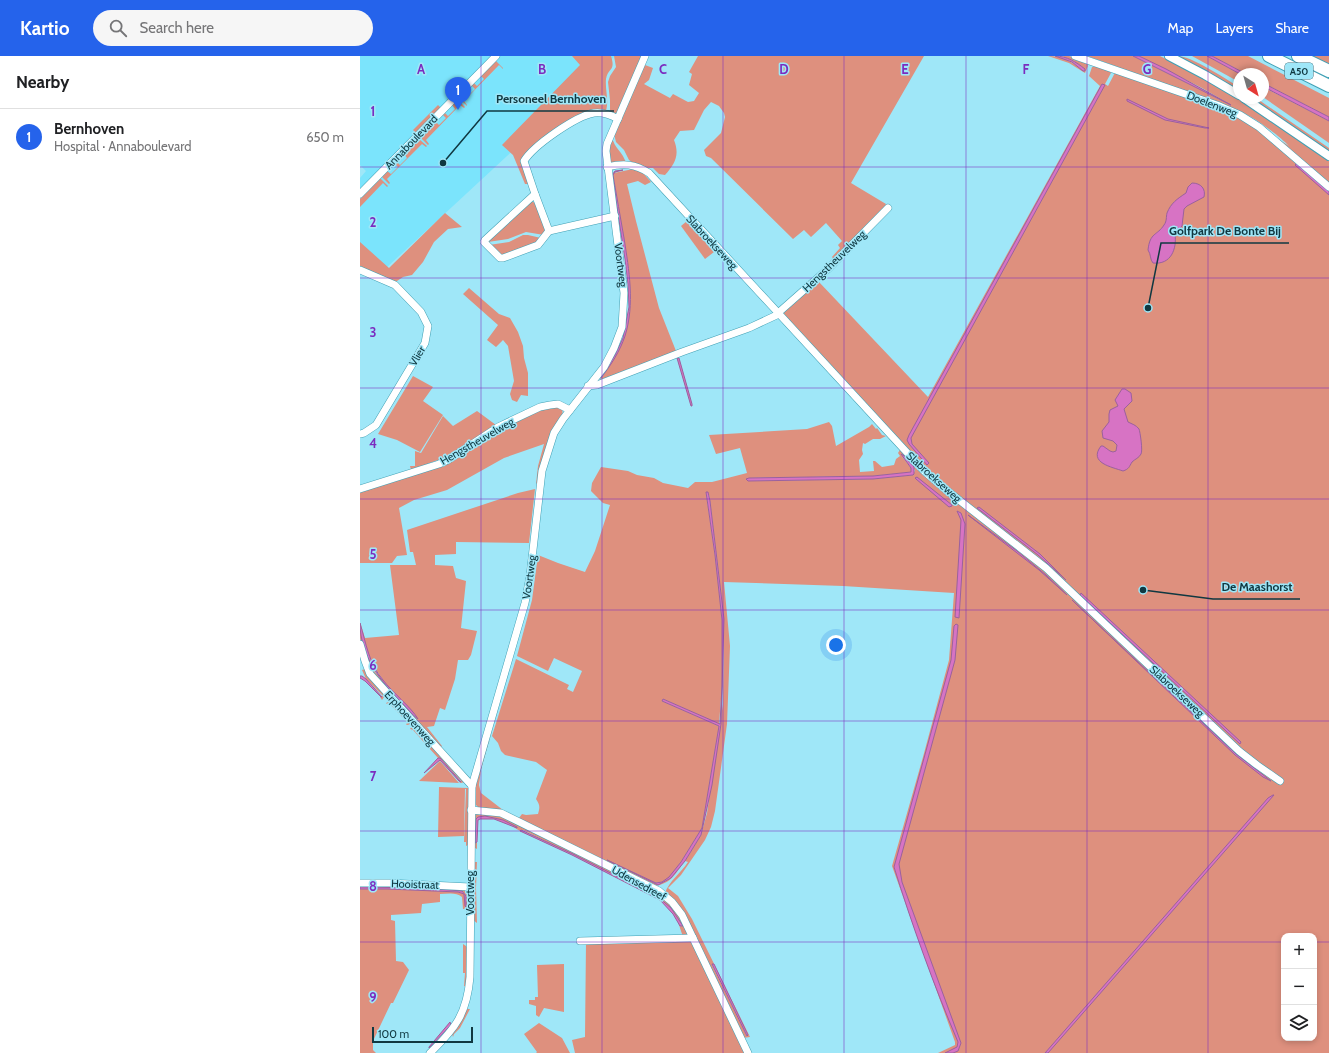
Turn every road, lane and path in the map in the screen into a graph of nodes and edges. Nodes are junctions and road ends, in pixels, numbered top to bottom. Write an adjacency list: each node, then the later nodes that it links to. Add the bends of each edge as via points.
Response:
1 (496, 56): 15 (street, Annaboulevard)
2 (645, 56): 11 (street, Voortweg)
3 (1075, 56): 14 (street, Doelenweg, via 1240,115 1259,126)
4 (1169, 56): 9 (street)
5 (1269, 56): 8 (highway, A50)
6 (1298, 56): 7 (highway, A50)
7 (1329, 71)
8 (1329, 86)
9 (1233, 91)
10 (1253, 104): 12 (street)
11 (618, 119): 13 (street, Voortweg, via 607,144); 16 (street, via 600,112 583,116 557,131 526,158 524,161)
12 (1329, 156)
13 (607, 167): 18 (street, Voortweg); 21 (street, Slabroekseweg, via 630,165 640,167 649,173)
14 (1329, 187)
15 (360, 194)
16 (534, 194): 19 (street); 19 (street, via 484,242 503,258 538,245)
17 (888, 208): 21 (street, Hengstheuvelweg, via 830,268)
18 (615, 216): 19 (street); 22 (street, Voortweg, via 624,293 622,327 604,367)
19 (549, 231)
20 (360, 270): 24 (street, Vlier, via 395,285 421,312 428,326 425,343 376,425)
21 (779, 314): 22 (street, Hengstheuvelweg, via 749,328 597,385); 27 (street, Slabroekseweg, via 924,471 1046,568 1240,751)
22 (588, 386): 23 (street, Voortweg)
23 (570, 410): 25 (street, Hengstheuvelweg, via 558,404 540,407 498,427 448,460); 28 (street, Voortweg, via 554,433 542,471 525,603)
24 (360, 434)
25 (360, 488)
26 (360, 644): 28 (street, Erphoevenweg, via 370,674)
27 (1280, 781)
28 (472, 786): 29 (street, Voortweg)
29 (471, 810): 31 (street, Voortweg); 32 (street, Udensedreef, via 501,813 659,891 682,915)
30 (360, 883): 31 (street, Hooistraat)
31 (470, 887): 34 (street, Voortweg, via 470,977 465,1005 452,1029)
32 (693, 938): 33 (street); 35 (street, Udensedreef)
33 (580, 941)
34 (430, 1053)
35 (748, 1053)

